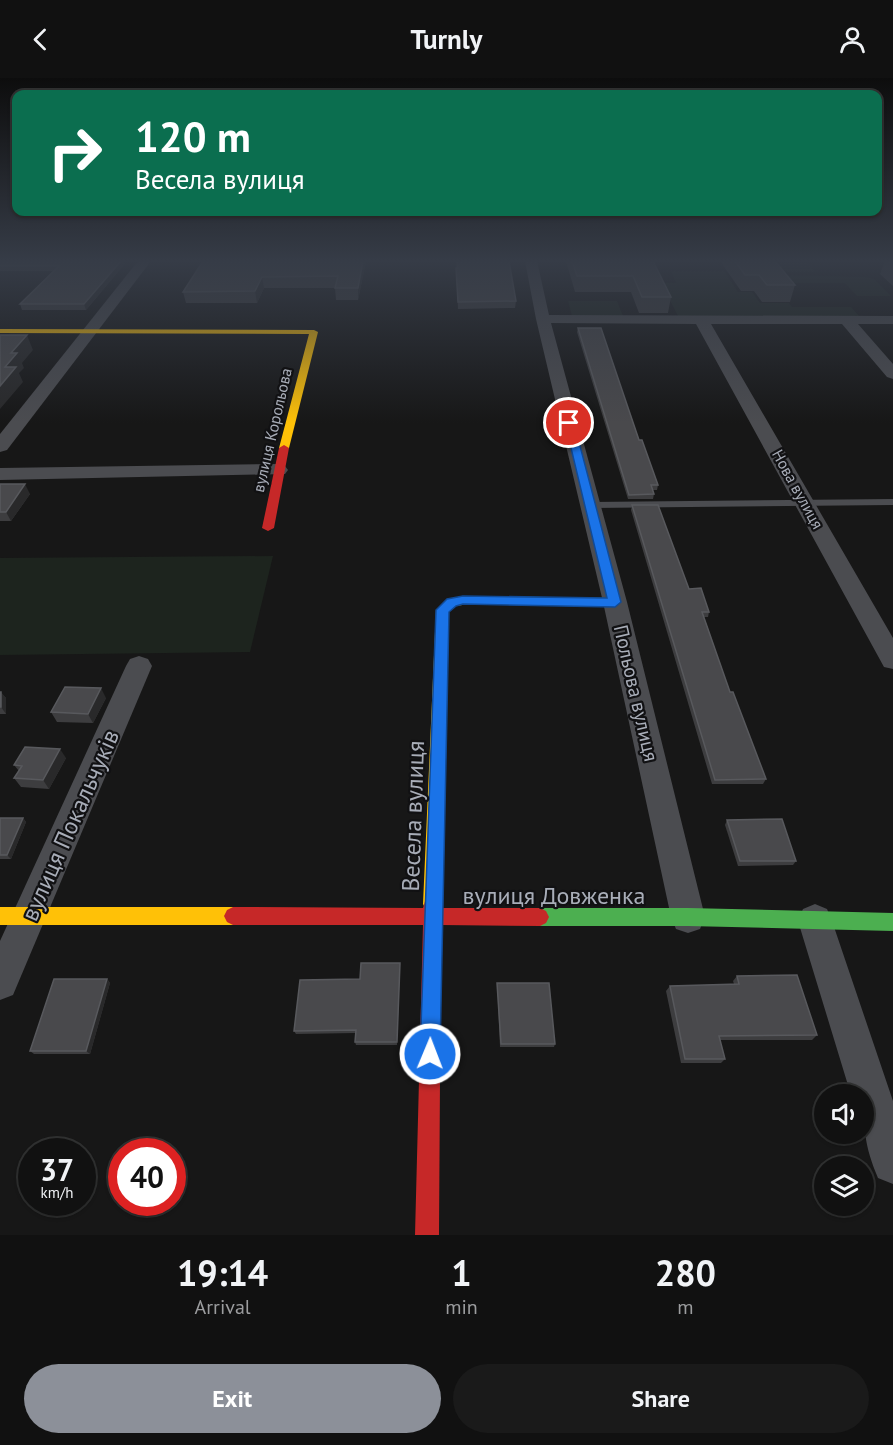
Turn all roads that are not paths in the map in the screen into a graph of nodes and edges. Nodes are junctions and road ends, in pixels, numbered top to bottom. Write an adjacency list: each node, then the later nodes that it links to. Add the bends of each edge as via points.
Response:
1 (103, 315): 8 (street)
2 (542, 315): 3 (street, Польова вулиця)
3 (543, 319): 4 (street); 15 (street, Польова вулиця)
4 (701, 319): 5 (street); 14 (street, Нова вулиця)
5 (845, 320): 6 (street); 9 (street)
6 (893, 320)
7 (0, 331): 8 (street, вулиця Корольова)
8 (91, 331): 10 (street); 11 (street, вулиця Корольова, via 314,332)
9 (893, 374)
10 (0, 446)
11 (278, 470): 12 (street); 16 (street, вулиця Корольова)
12 (0, 474)
13 (893, 502): 14 (lane)
14 (806, 503): 15 (lane); 18 (street, Нова вулиця)
15 (591, 505): 17 (street, Польова вулиця)
16 (268, 528)
17 (615, 602): 22 (street, Польова вулиця); 23 (street, Весела вулиця, via 463,600 442,610)
18 (893, 660)
19 (140, 666): 21 (street, вулиця Покальчуків)
20 (0, 916): 21 (street, вулиця Довженка)
21 (31, 916): 23 (street, вулиця Довженка); 26 (street, вулиця Покальчуків)
22 (688, 917): 23 (street, вулиця Довженка); 24 (street, вулиця Довженка)
23 (432, 918): 28 (street, Весела вулиця)
24 (814, 921): 25 (street, вулиця Довженка); 27 (street)
25 (893, 922)
26 (0, 982)
27 (893, 1163)
28 (427, 1235)

